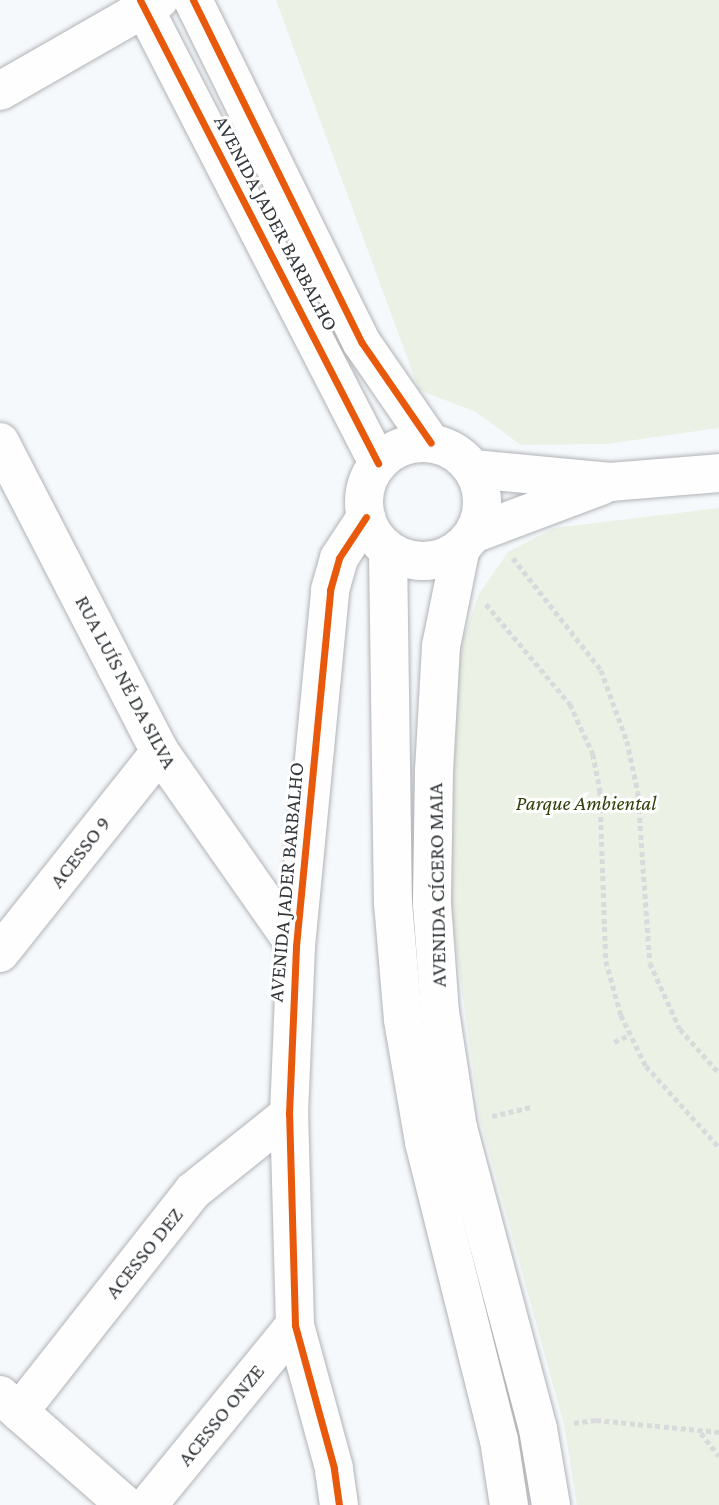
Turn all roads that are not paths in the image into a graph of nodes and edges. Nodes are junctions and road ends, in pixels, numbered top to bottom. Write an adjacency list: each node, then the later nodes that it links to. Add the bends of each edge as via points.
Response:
1 (193, 0): 4 (main road, AVENIDA JADER BARBALHO, via 362,343)
2 (148, 4): 3 (main road); 6 (main road, AVENIDA JADER BARBALHO)
3 (0, 91)
4 (431, 443): 6 (main road, via 393,451); 7 (main road, via 447,447)
5 (3, 458): 13 (main road, RUA LUÍS NÉ DA SILVA)
6 (377, 463): 10 (main road, via 368,480)
7 (473, 469): 9 (main road); 11 (main road, via 482,501)
8 (719, 473): 9 (main road)
9 (610, 482): 11 (main road)
10 (366, 517): 12 (main road, via 374,536); 14 (main road, AVENIDA JADER BARBALHO, via 339,558 330,590)
11 (467, 540): 12 (main road, via 425,561); 23 (main road, AVENIDA CÍCERO MAIA, via 441,646 432,904 440,1012 458,1128 538,1429)
12 (388, 550): 22 (main road, AVENIDA CÍCERO MAIA, via 393,903 403,1020 424,1142 499,1440)
13 (160, 752): 14 (main road, RUA LUÍS NÉ DA SILVA); 15 (main road, ACESSO 9)
14 (296, 946): 16 (main road, AVENIDA JADER BARBALHO)
15 (0, 953)
16 (289, 1114): 17 (main road, AVENIDA JADER BARBALHO); 18 (main road, ACESSO DEZ, via 193,1191)
17 (295, 1325): 20 (main road, ACESSO ONZE); 21 (main road, AVENIDA JADER BARBALHO, via 334,1468)
18 (9, 1403): 19 (main road)
19 (125, 1505)
20 (148, 1505)
21 (339, 1505)
22 (509, 1505)
23 (551, 1505)

